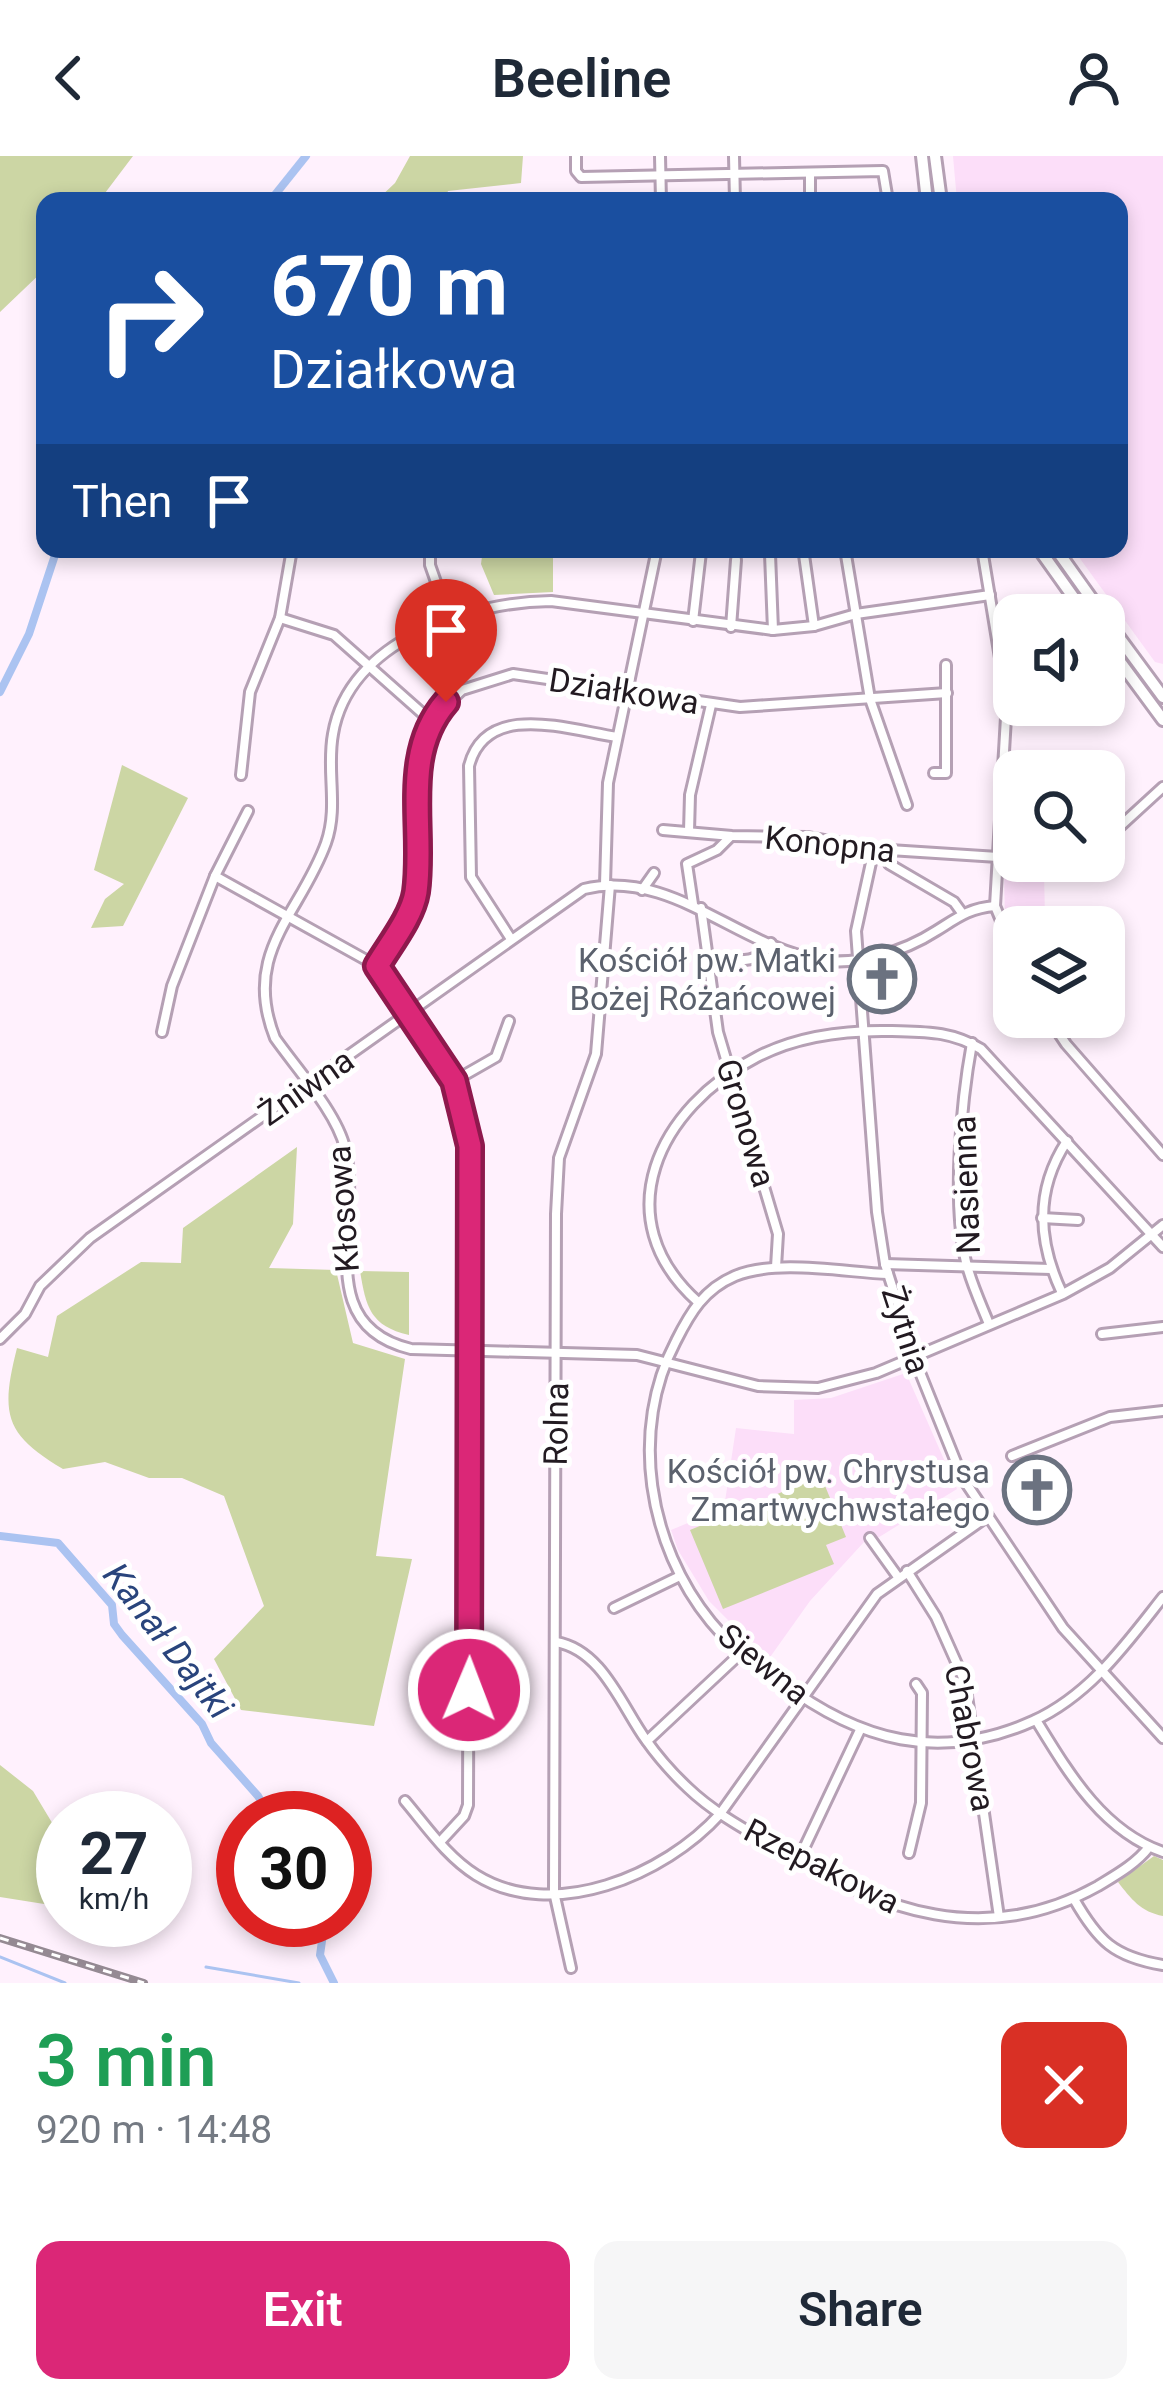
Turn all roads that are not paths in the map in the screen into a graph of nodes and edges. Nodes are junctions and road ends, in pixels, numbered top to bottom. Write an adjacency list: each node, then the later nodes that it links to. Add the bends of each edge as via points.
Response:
1 (576, 156): 8 (street, via 581,177)
2 (660, 156): 8 (street)
3 (734, 156): 6 (street)
4 (922, 156): 13 (main road)
5 (935, 156): 14 (main road)
6 (735, 174): 7 (street); 8 (street); 10 (street)
7 (810, 175): 11 (street); 12 (street, via 883,171)
8 (661, 176): 9 (street)
9 (661, 192)
10 (735, 192)
11 (810, 192)
12 (886, 192)
13 (926, 192)
14 (940, 192)
15 (290, 558): 31 (street)
16 (430, 558): 32 (street)
17 (655, 558): 29 (street, Rolna)
18 (700, 558): 33 (street)
19 (770, 558): 36 (street)
20 (805, 558): 34 (street)
21 (847, 558): 30 (street)
22 (984, 558): 28 (street)
23 (1045, 558): 26 (main road)
24 (1062, 558): 27 (main road)
25 (736, 560): 35 (street)
26 (1071, 594)
27 (1088, 594)
28 (990, 595): 30 (street, Kłosowa); 51 (street, via 1007,700)
29 (643, 613): 32 (street, Kłosowa, via 551,601); 33 (street, Kłosowa); 43 (street, Rolna)
30 (856, 614): 34 (street, Kłosowa); 46 (street)
31 (280, 618): 40 (street, via 334,635); 53 (street, via 250,692)
32 (449, 619): 40 (street, Kłosowa)
33 (693, 622): 35 (street, Kłosowa)
34 (814, 626): 36 (street, Kłosowa)
35 (731, 627): 36 (street, Kłosowa)
36 (773, 630)
37 (1125, 654): 41 (main road)
38 (1125, 662): 41 (main road)
39 (946, 665): 44 (street)
40 (369, 668): 49 (street); 73 (street, Kłosowa, via 340,708 331,826)
41 (1137, 674): 42 (main road)
42 (1147, 686): 45 (main road); 48 (main road)
43 (626, 690): 47 (street, Działkowa); 49 (street, Działkowa, via 495,677 462,690); 50 (street, Rolna)
44 (947, 693): 46 (street, Działkowa); 52 (street, via 946,773)
45 (1163, 697)
46 (870, 699): 47 (street, Działkowa); 55 (street)
47 (711, 705): 59 (street)
48 (1163, 720)
49 (431, 721): 78 (street, via 420,747 416,897)
50 (617, 737): 67 (street, Rolna, via 608,783); 74 (street, via 519,724 474,748 471,878)
51 (1004, 750)
52 (934, 773)
53 (241, 775)
54 (1163, 788): 57 (street)
55 (907, 805)
56 (248, 811): 65 (street)
57 (1125, 822)
58 (663, 830): 59 (street, Konopna)
59 (689, 831): 60 (street, Konopna)
60 (731, 836): 61 (street, Konopna); 69 (street, Gronowa, via 687,864)
61 (874, 849): 62 (street, Konopna); 77 (street, Żytnia, via 856,931)
62 (993, 860)
63 (889, 864): 72 (street)
64 (654, 872): 68 (street)
65 (215, 876): 73 (street); 82 (street)
66 (997, 882): 71 (street)
67 (608, 884): 68 (street); 74 (street, Żniwna, via 560,902); 106 (street, Rolna, via 596,1054 559,1158)
68 (642, 890): 69 (street)
69 (697, 906): 75 (street); 76 (street, Gronowa)
70 (993, 906): 72 (street)
71 (995, 906)
72 (962, 913): 77 (street, via 933,934)
73 (287, 914): 78 (street); 87 (street, Kłosowa, via 263,993 275,1038)
74 (511, 938): 79 (street, Żniwna)
75 (771, 944): 76 (street, via 753,961); 77 (street, via 802,957)
76 (706, 958): 85 (street, Gronowa)
77 (859, 961): 81 (street, Żytnia)
78 (377, 966): 79 (street)
79 (412, 1013): 86 (street); 87 (street, Żniwna)
80 (509, 1021): 86 (street, via 496,1057)
81 (864, 1030): 84 (street, via 952,1033); 85 (street, via 777,1048); 97 (street, Żytnia)
82 (162, 1032)
83 (1062, 1038): 89 (street)
84 (972, 1043): 88 (street); 96 (street, Nasienna, via 960,1128)
85 (730, 1073): 95 (street, Gronowa, via 778,1234); 100 (street, via 676,1127 650,1178 655,1246)
86 (454, 1081): 105 (street, via 470,1146)
87 (308, 1085): 104 (street, Żniwna, via 91,1238); 105 (street, Kłosowa, via 346,1149 347,1278 357,1312 373,1335 397,1346)
88 (1067, 1142): 90 (street); 93 (street)
89 (1163, 1155)
90 (1042, 1218): 91 (street); 98 (street)
91 (1078, 1220)
92 (1163, 1225): 93 (street, Kłosowa)
93 (1152, 1234): 94 (street); 99 (street, Kłosowa)
94 (1163, 1247)
95 (776, 1267): 97 (street); 100 (street, via 733,1277)
96 (967, 1267): 97 (street); 98 (street); 101 (street, Nasienna)
97 (887, 1269): 107 (street, Żytnia)
98 (1051, 1269): 99 (street)
99 (1063, 1294): 101 (street, Kłosowa)
100 (698, 1302): 108 (street, Siewna)
101 (989, 1324): 107 (street, Kłosowa)
102 (1163, 1328): 103 (street)
103 (1102, 1334)
104 (0, 1339)
105 (469, 1352): 106 (street, Kłosowa); 130 (street, via 467,1805)
106 (557, 1354): 108 (street, Kłosowa); 117 (street, Rolna)
107 (914, 1356): 108 (street, Kłosowa, via 846,1383 794,1389); 111 (street, Żytnia, via 960,1474)
108 (665, 1360): 114 (street, Siewna, via 650,1458 659,1520)
109 (1163, 1411): 110 (street, via 1110,1417)
110 (1012, 1456)
111 (988, 1516): 113 (street); 119 (street, Żytnia)
112 (870, 1538): 113 (street, Chabrowa)
113 (903, 1574): 121 (street, via 865,1610); 125 (street, Chabrowa, via 960,1666)
114 (680, 1576): 116 (street); 118 (street, Siewna)
115 (1163, 1597): 119 (street, Siewna)
116 (614, 1608)
117 (556, 1642): 126 (street, Rzepakowa, via 599,1667); 135 (street, Rolna)
118 (741, 1653): 121 (street, Siewna); 126 (street)
119 (1102, 1672): 122 (street, Siewna); 124 (street, Żytnia)
120 (916, 1684): 127 (street)
121 (802, 1699): 123 (street, Siewna); 129 (street)
122 (1036, 1720): 125 (street, Siewna); 131 (street, via 1089,1798)
123 (860, 1730): 127 (street, Siewna); 134 (street)
124 (1163, 1738)
125 (975, 1740): 127 (street, Siewna); 137 (street, Chabrowa)
126 (646, 1741): 129 (street, Rzepakowa)
127 (921, 1743): 132 (street, via 921,1803)
128 (405, 1801): 130 (street)
129 (720, 1814): 134 (street, Rzepakowa); 135 (street, via 642,1873)
130 (440, 1842): 135 (street, via 493,1884)
131 (1149, 1847): 133 (street); 136 (street, Rzepakowa)
132 (909, 1852)
133 (1163, 1852)
134 (798, 1861): 137 (street, Rzepakowa, via 906,1910)
135 (554, 1892): 139 (street, Rolna)
136 (1074, 1899): 137 (street, Rzepakowa); 138 (street, via 1115,1951)
137 (999, 1917)
138 (1163, 1965)
139 (571, 1968)

